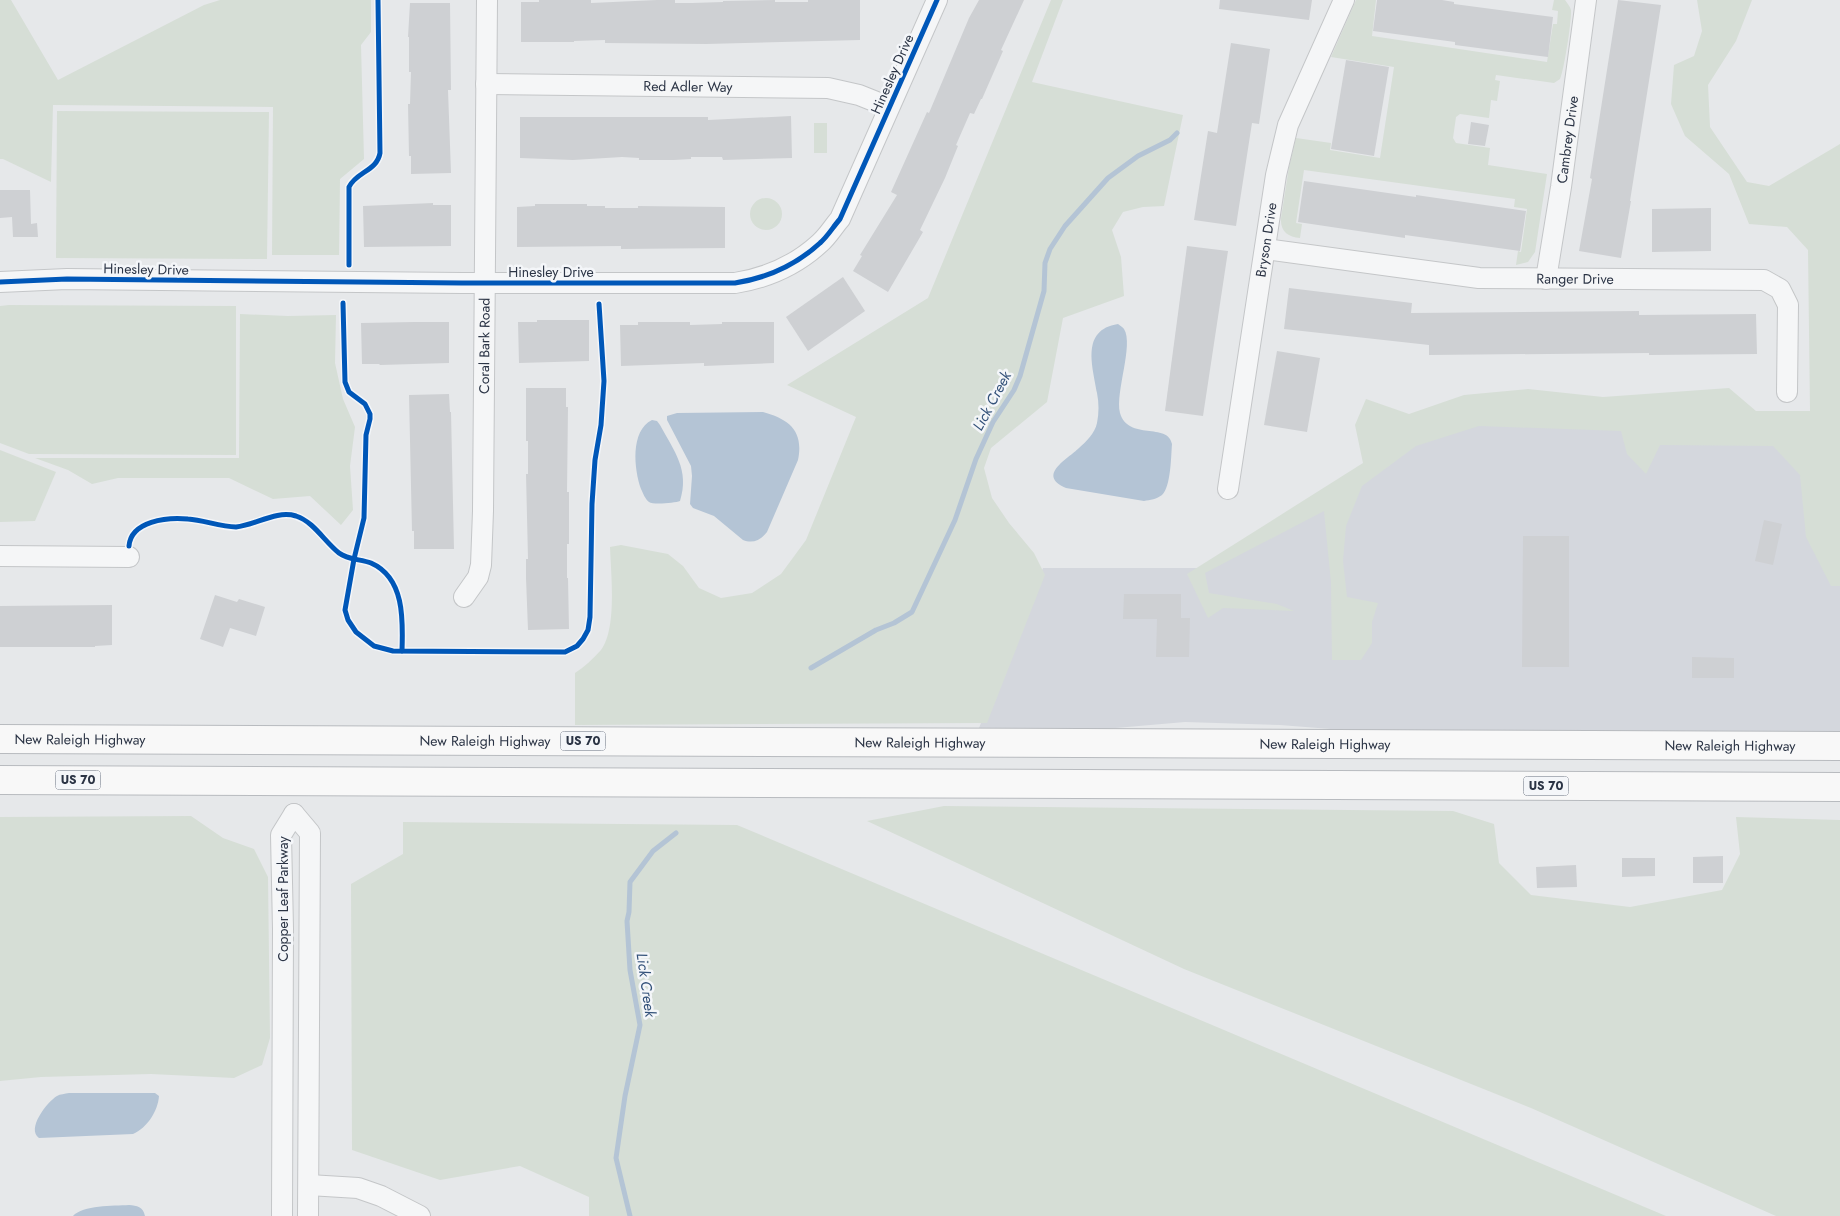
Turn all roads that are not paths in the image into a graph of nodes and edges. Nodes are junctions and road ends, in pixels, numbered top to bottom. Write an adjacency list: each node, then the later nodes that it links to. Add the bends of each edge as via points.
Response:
1 (486, 0): 5 (street, Coral Bark Road)
2 (937, 0): 6 (street, Hinesley Drive)
3 (1344, 0): 7 (street, Bryson Drive, via 1288,125 1276,175)
4 (1586, 0): 8 (street, Cambrey Drive)
5 (486, 84): 6 (street, Red Adler Way, via 828,88); 10 (street, Coral Bark Road)
6 (889, 107): 10 (street, Hinesley Drive, via 840,218 821,242 799,260 774,273 735,283)
7 (1265, 250): 8 (street, Ranger Drive, via 1479,278); 12 (street, Bryson Drive)
8 (1546, 279): 11 (street, Ranger Drive, via 1764,280 1772,283 1780,289 1788,305)
9 (0, 282): 10 (street, Hinesley Drive, via 67,279)
10 (484, 283): 15 (street, Coral Bark Road, via 481,565 478,577)
11 (1787, 392)
12 (1228, 489)
13 (0, 556): 14 (street)
14 (129, 557)
15 (464, 597)
16 (0, 739): 17 (highway, New Raleigh Highway / US 70)
17 (1699, 745): 18 (highway, New Raleigh Highway / US 70); 21 (highway)
18 (1840, 746)
19 (0, 780): 20 (highway, US 70)
20 (294, 782): 21 (highway, US 70); 23 (street)
21 (1699, 787): 22 (highway, US 70)
22 (1840, 787)
23 (294, 814): 24 (street, Copper Leaf Parkway, via 310,833); 25 (street, Copper Leaf Parkway, via 281,835)
24 (309, 1186): 26 (street, Copper Leaf Parkway); 27 (street, via 358,1188)
25 (282, 1216)
26 (308, 1216)
27 (420, 1216)

